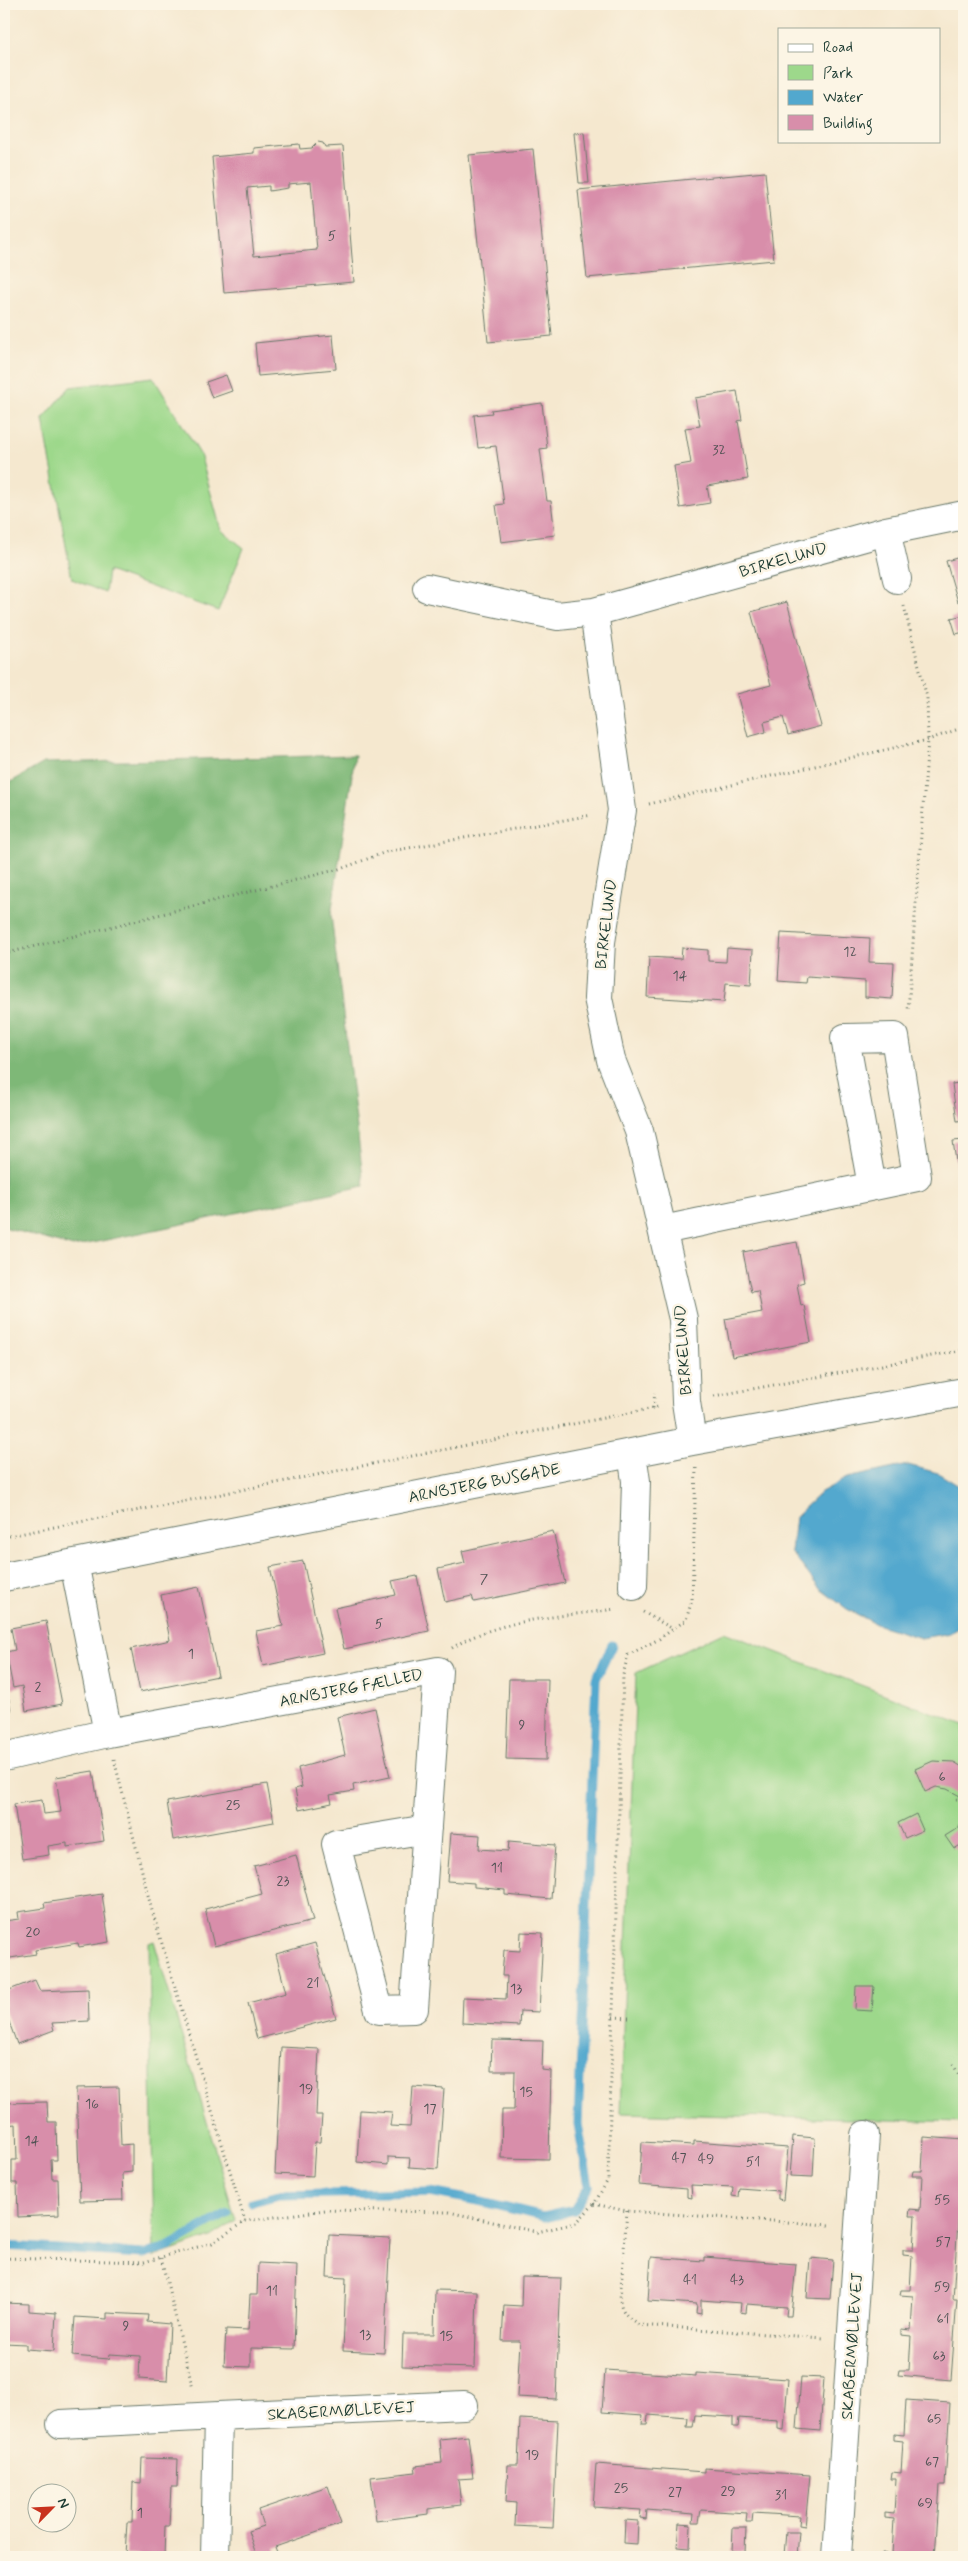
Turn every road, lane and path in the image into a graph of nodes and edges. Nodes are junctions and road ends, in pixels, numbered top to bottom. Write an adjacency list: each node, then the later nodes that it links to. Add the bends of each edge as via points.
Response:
1 (964, 515): 2 (street, BIRKELUND)
2 (886, 531): 3 (street); 5 (street, BIRKELUND)
3 (897, 579): 7 (path, via 927,698)
4 (427, 588): 5 (street, BIRKELUND, via 558,616)
5 (594, 612): 8 (street, BIRKELUND)
6 (964, 727): 7 (path)
7 (928, 740): 8 (path); 10 (path, via 907,1024)
8 (622, 810): 9 (path, via 386,852 343,868); 12 (street, BIRKELUND, via 601,942 598,998 611,1060 639,1131)
9 (4, 954)
10 (895, 1037): 11 (street, via 917,1177); 11 (street, via 845,1038)
11 (872, 1186): 12 (street)
12 (664, 1230): 15 (street, BIRKELUND, via 684,1319)
13 (964, 1350): 15 (path)
14 (964, 1392): 16 (street, ARNBJERG BUSGADE)
15 (686, 1402): 16 (street, BIRKELUND); 18 (path)
16 (692, 1440): 17 (street, ARNBJERG BUSGADE); 22 (path, via 697,1480 692,1600 686,1620)
17 (632, 1453): 19 (street, ARNBJERG BUSGADE); 21 (street, via 636,1481)
18 (4, 1537)
19 (74, 1563): 20 (street, ARNBJERG BUSGADE); 24 (street)
20 (4, 1577)
21 (630, 1602): 22 (path); 23 (path, via 470,1636 451,1649)
22 (673, 1629): 29 (path, via 628,1655 623,1675)
23 (438, 1671): 24 (street, ARNBJERG FÆLLED); 28 (street, ARNBJERG FÆLLED)
24 (108, 1733): 25 (street, ARNBJERG FÆLLED); 36 (path, via 151,1907)
25 (4, 1757)
26 (956, 1799): 27 (path)
27 (964, 1801)
28 (427, 1829): 28 (street, ARNBJERG FÆLLED, via 414,2009 379,2010 336,1844)
29 (613, 2017): 30 (path); 34 (path, via 608,2180)
30 (630, 2018)
31 (953, 2064): 32 (path)
32 (964, 2084)
33 (865, 2135): 37 (street, SKABERMØLLEVEJ)
34 (594, 2204): 35 (path); 36 (path, via 576,2223 537,2232 449,2212 325,2210)
35 (627, 2211): 37 (path); 40 (path, via 620,2300 627,2317 639,2325)
36 (245, 2220): 39 (path, via 212,2243)
37 (859, 2227): 40 (street, SKABERMØLLEVEJ)
38 (4, 2258): 39 (path, via 144,2262)
39 (161, 2258): 42 (path)
40 (852, 2340): 45 (street, SKABERMØLLEVEJ)
41 (464, 2405): 42 (street, SKABERMØLLEVEJ)
42 (209, 2416): 43 (street, SKABERMØLLEVEJ); 44 (street)
43 (61, 2424)
44 (215, 2557)
45 (837, 2557)

